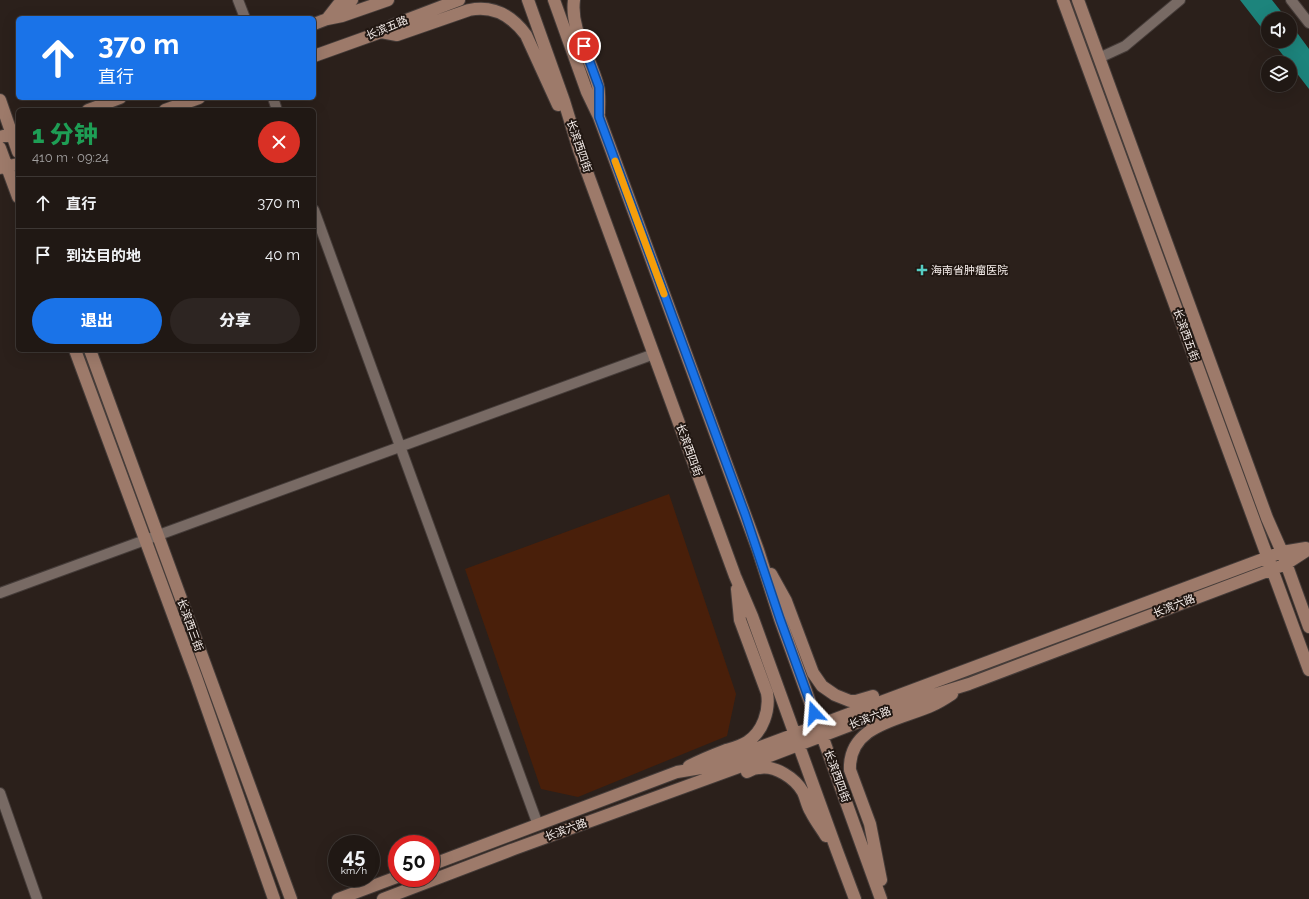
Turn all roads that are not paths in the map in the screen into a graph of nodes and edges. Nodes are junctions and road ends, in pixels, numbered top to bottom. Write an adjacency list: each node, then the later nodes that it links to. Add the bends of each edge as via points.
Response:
1 (238, 0): 12 (street)
2 (352, 0): 13 (main road, via 338,5)
3 (388, 0): 13 (main road)
4 (459, 0): 16 (main road, 长滨五路)
5 (528, 0): 28 (main road, 长滨西四街)
6 (554, 0): 24 (main road, 长滨西四街, via 587,92)
7 (574, 0): 24 (main road, via 576,24 599,87)
8 (1064, 0): 41 (main road, 长滨西五街)
9 (1078, 0): 18 (main road, 长滨西五街)
10 (1180, 0): 18 (street, via 1125,46)
11 (1291, 0): 15 (street)
12 (243, 16)
13 (327, 19): 14 (main road)
14 (316, 23)
15 (1309, 23)
16 (381, 32): 17 (main road, 长滨五路); 28 (main road, via 397,35 476,8 490,9 504,15 526,35)
17 (316, 55)
18 (1099, 58): 40 (main road, 长滨西五街, via 1267,518)
19 (0, 100): 25 (main road)
20 (115, 100): 22 (main road)
21 (194, 100): 23 (main road)
22 (93, 108)
23 (172, 108)
24 (599, 117): 39 (main road, 长滨西四街)
25 (10, 134): 27 (main road)
26 (0, 148): 29 (main road)
27 (16, 148)
28 (579, 150): 34 (main road, 长滨西四街)
29 (8, 166): 30 (main road)
30 (16, 191)
31 (316, 216): 35 (street)
32 (76, 352): 37 (main road, 长滨西三街)
33 (91, 352): 36 (main road, 长滨西三街)
34 (654, 354): 35 (street); 44 (main road, 长滨西四街)
35 (400, 448): 36 (street); 55 (street)
36 (158, 536): 37 (street); 61 (main road, 长滨西三街)
37 (146, 540): 45 (street); 60 (main road, 长滨西三街)
38 (1309, 548): 40 (main road, 长滨六路); 42 (main road, 长滨六路)
39 (758, 550): 48 (main road, via 786,601 813,673 822,686 835,695 856,701 923,678); 50 (main road, 长滨西四街)
40 (1282, 552): 41 (main road, 长滨六路); 42 (main road, 长滨西五街)
41 (1268, 558): 43 (main road, 长滨西五街); 48 (main road, 长滨六路)
42 (1286, 564): 43 (main road, 长滨六路); 46 (main road, 长滨西五街)
43 (1272, 569): 47 (main road, 长滨西五街); 49 (main road, 长滨六路)
44 (735, 576): 51 (main road, 长滨西四街); 52 (main road, via 740,620 767,693 766,715 760,728 747,742 704,758)
45 (0, 593)
46 (1309, 627)
47 (1309, 670)
48 (964, 671): 50 (main road, 长滨六路)
49 (969, 684): 50 (main road, 长滨六路); 65 (main road, via 933,705 871,730 862,737 852,753 850,770 870,824)
50 (820, 731): 51 (main road, 长滨六路); 65 (main road, 长滨西四街)
51 (797, 739): 52 (main road, 长滨六路, via 707,767); 53 (main road, 长滨六路); 56 (main road, 长滨西四街)
52 (677, 772): 55 (main road, 长滨六路)
53 (682, 788): 56 (main road, via 712,785 760,768 779,772 798,785 810,812); 63 (main road, 长滨六路, via 514,848)
54 (0, 793): 59 (street)
55 (538, 825): 57 (main road, 长滨六路)
56 (836, 851): 64 (main road, 长滨西四街)
57 (440, 862)
58 (388, 881): 62 (main road)
59 (38, 899)
60 (274, 899)
61 (291, 899)
62 (338, 899)
63 (383, 899)
64 (855, 899)
65 (883, 899)

